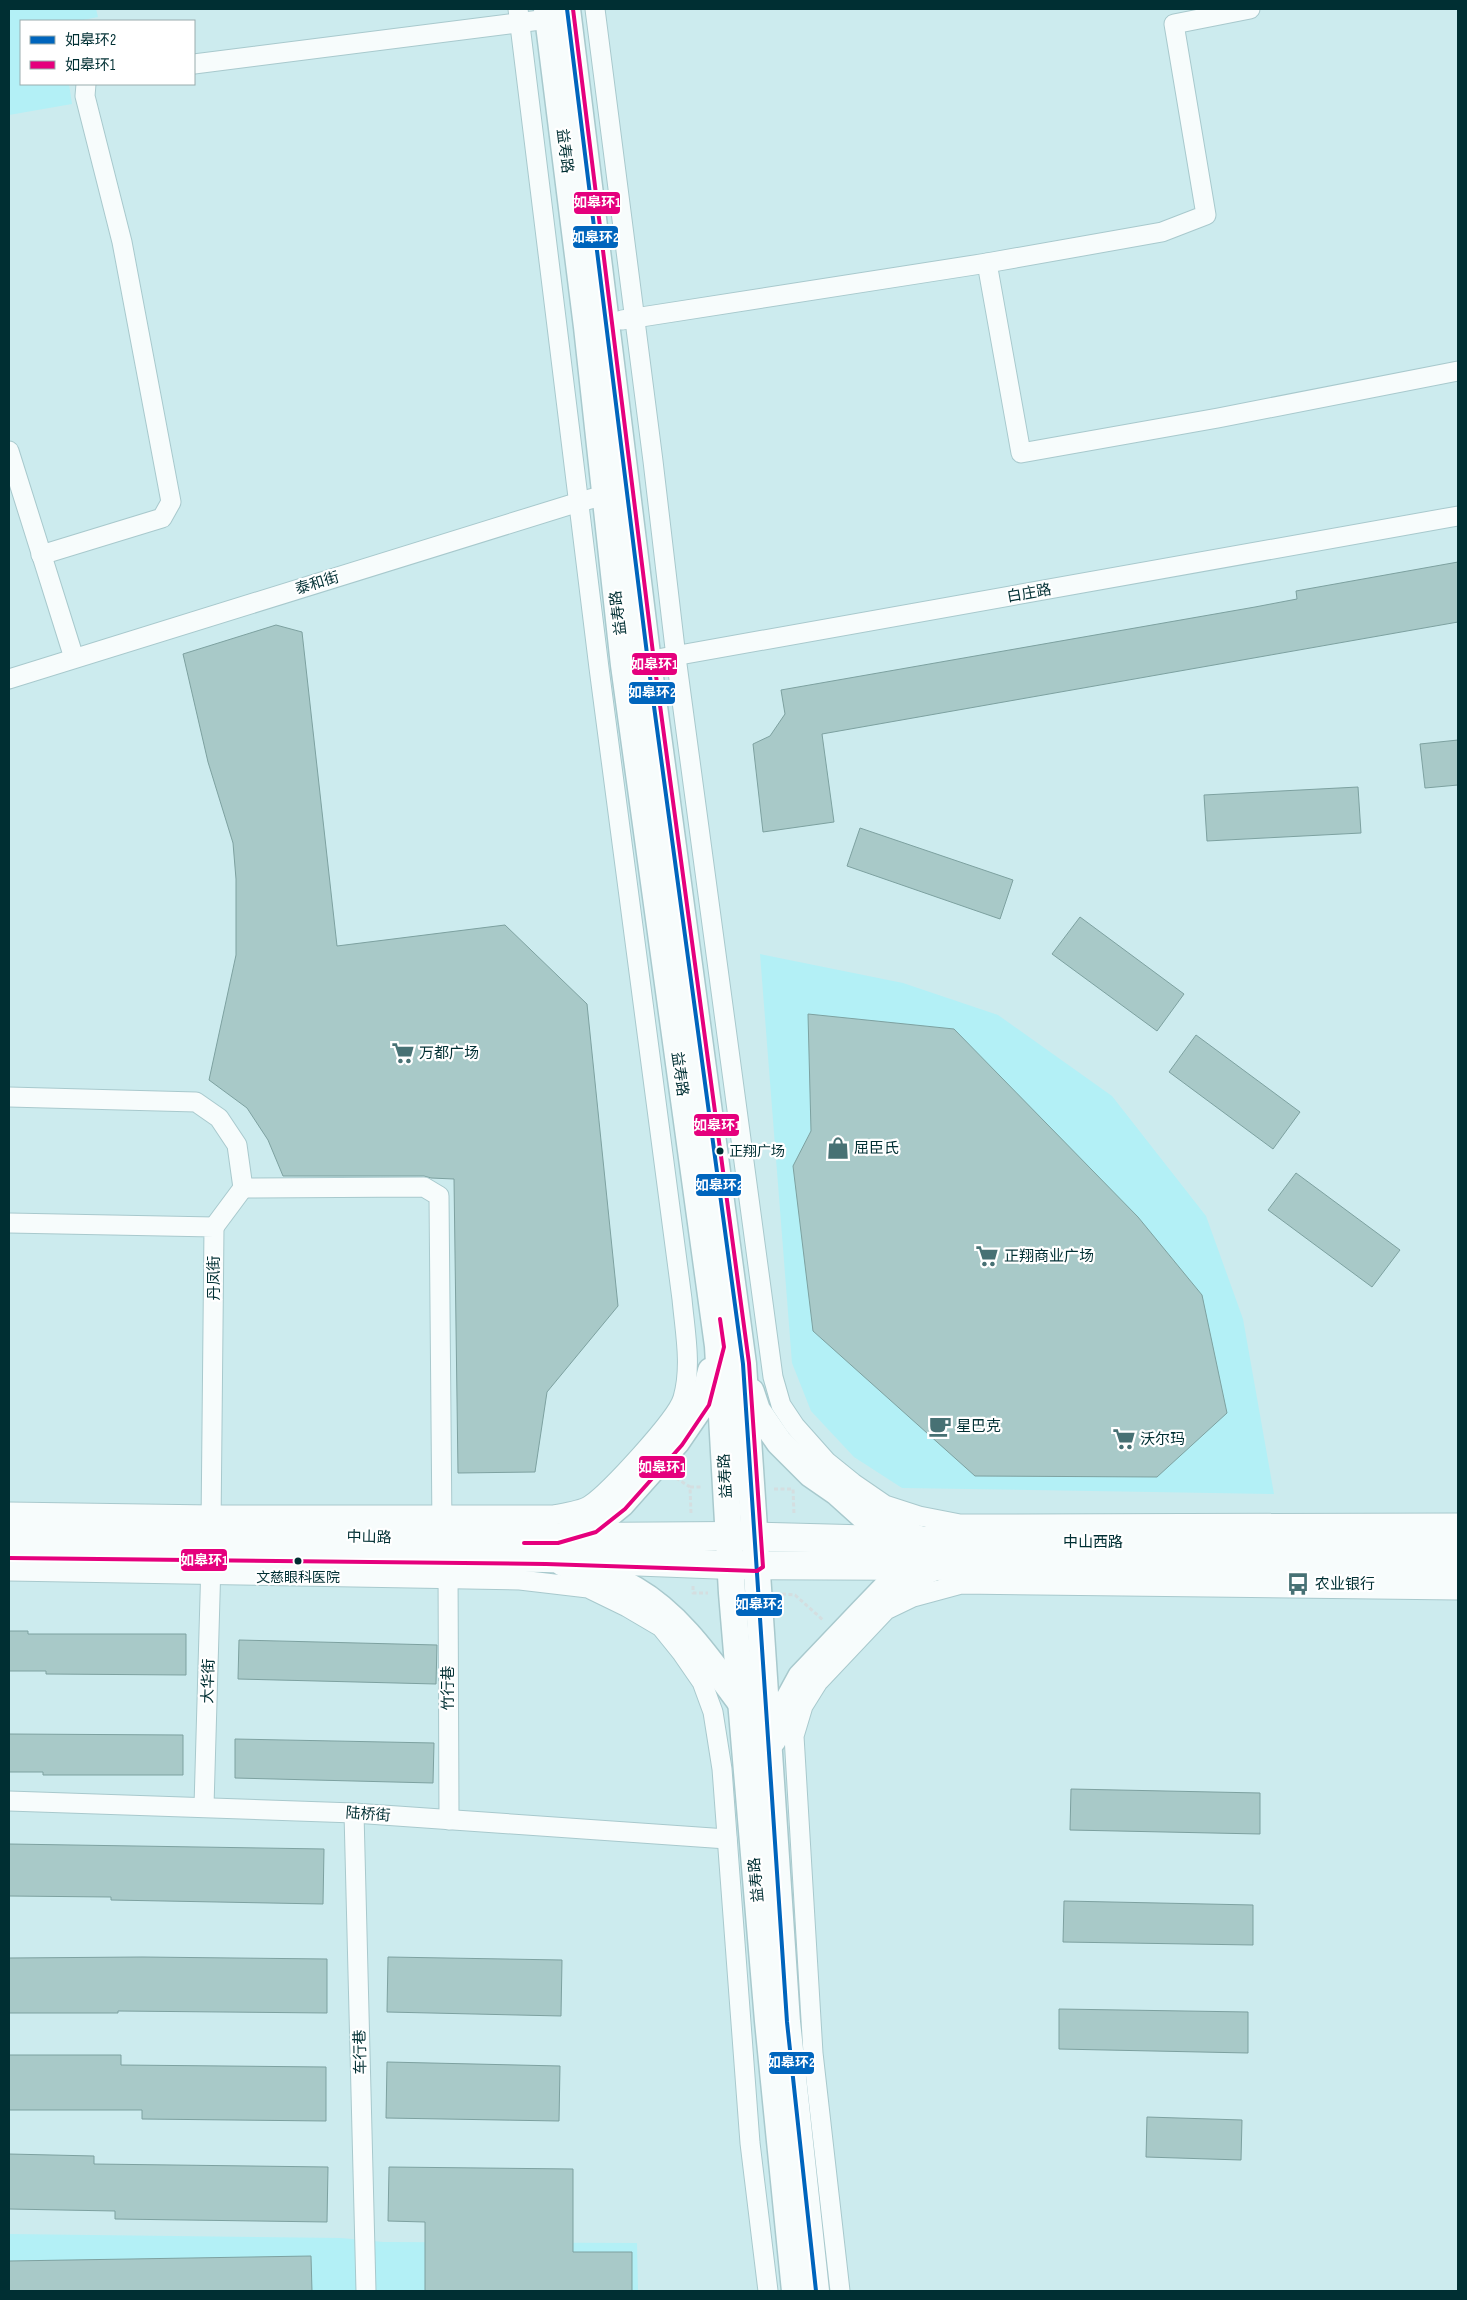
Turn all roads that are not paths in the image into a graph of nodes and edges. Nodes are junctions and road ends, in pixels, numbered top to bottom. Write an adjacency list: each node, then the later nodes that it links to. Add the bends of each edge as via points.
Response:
1 (595, 9): 8 (street)
2 (1250, 9): 7 (street, via 1174,24 1206,215 1162,232)
3 (554, 12): 4 (street); 9 (main road, 益寿路)
4 (519, 16): 5 (street); 13 (street)
5 (195, 64)
6 (86, 85): 15 (street, via 85,96 122,242 171,502 162,518)
7 (987, 263): 8 (street); 10 (street, via 1021,453)
8 (634, 319): 9 (street); 16 (street)
9 (597, 325): 12 (main road, 益寿路)
10 (1458, 371)
11 (9, 451): 15 (street)
12 (615, 493): 13 (street, 泰和街); 18 (main road, 益寿路)
13 (578, 502): 17 (street, 泰和街); 18 (street)
14 (1458, 516): 16 (street, 白庄路)
15 (41, 555): 17 (street)
16 (676, 657): 18 (street, 白庄路); 27 (street, via 773,1377 781,1405 827,1462 885,1505 960,1524)
17 (74, 658): 19 (street, 泰和街)
18 (624, 665): 24 (main road, 益寿路); 25 (main road, 益寿路); 34 (street, via 688,1365 683,1400 666,1426 616,1483 589,1506)
19 (9, 679)
20 (9, 1097): 21 (street, via 196,1102 219,1118 237,1145)
21 (243, 1188): 23 (street); 34 (street, 竹行巷, via 424,1187 439,1196)
22 (9, 1222): 23 (street)
23 (214, 1227): 33 (street, 丹凤街)
24 (718, 1346): 29 (main road, 益寿路); 35 (main road, via 703,1403 677,1442 621,1504 592,1527)
25 (743, 1364): 30 (main road, 益寿路); 31 (main road, via 757,1410 779,1442 811,1474 868,1520)
26 (9, 1512): 33 (street)
27 (1458, 1522)
28 (9, 1532): 33 (main road, 中山路)
29 (728, 1536): 30 (main road, 中山西路); 35 (main road, 中山路); 37 (main road, 益寿路)
30 (756, 1537): 31 (main road, 中山西路); 38 (main road, 益寿路)
31 (926, 1541): 32 (main road, 中山西路)
32 (1458, 1543)
33 (211, 1545): 34 (main road, 中山路); 34 (street); 36 (main road, 中山路); 41 (street); 46 (street, 大华街)
34 (445, 1547): 35 (main road, 中山路); 48 (street, 竹行巷); 49 (street, via 520,1580 588,1588 661,1628 702,1682 713,1712 722,1769)
35 (551, 1548): 37 (main road, 中山路); 43 (main road, via 635,1590 670,1617)
36 (9, 1552)
37 (730, 1565): 38 (main road, 中山西路); 43 (main road, 益寿路)
38 (757, 1565): 39 (main road, 中山西路); 44 (main road, 益寿路)
39 (937, 1566): 40 (main road, 中山西路); 44 (main road, via 885,1589 801,1678 783,1710)
40 (1458, 1568)
41 (9, 1571)
42 (1458, 1590): 54 (street, via 961,1584 913,1597 886,1610 818,1682 803,1706 794,1736 813,2054)
43 (741, 1704): 52 (main road, 益寿路, via 768,2021)
44 (770, 1747): 53 (main road, 益寿路, via 787,2022)
45 (9, 1801): 46 (street, 陆桥街)
46 (204, 1806): 47 (street, 陆桥街)
47 (354, 1813): 48 (street, 陆桥街); 50 (street, 车行巷)
48 (449, 1820): 49 (street, 陆桥街)
49 (727, 1839): 51 (street, via 750,2143)
50 (366, 2291)
51 (768, 2291)
52 (796, 2291)
53 (816, 2291)
54 (840, 2291)

